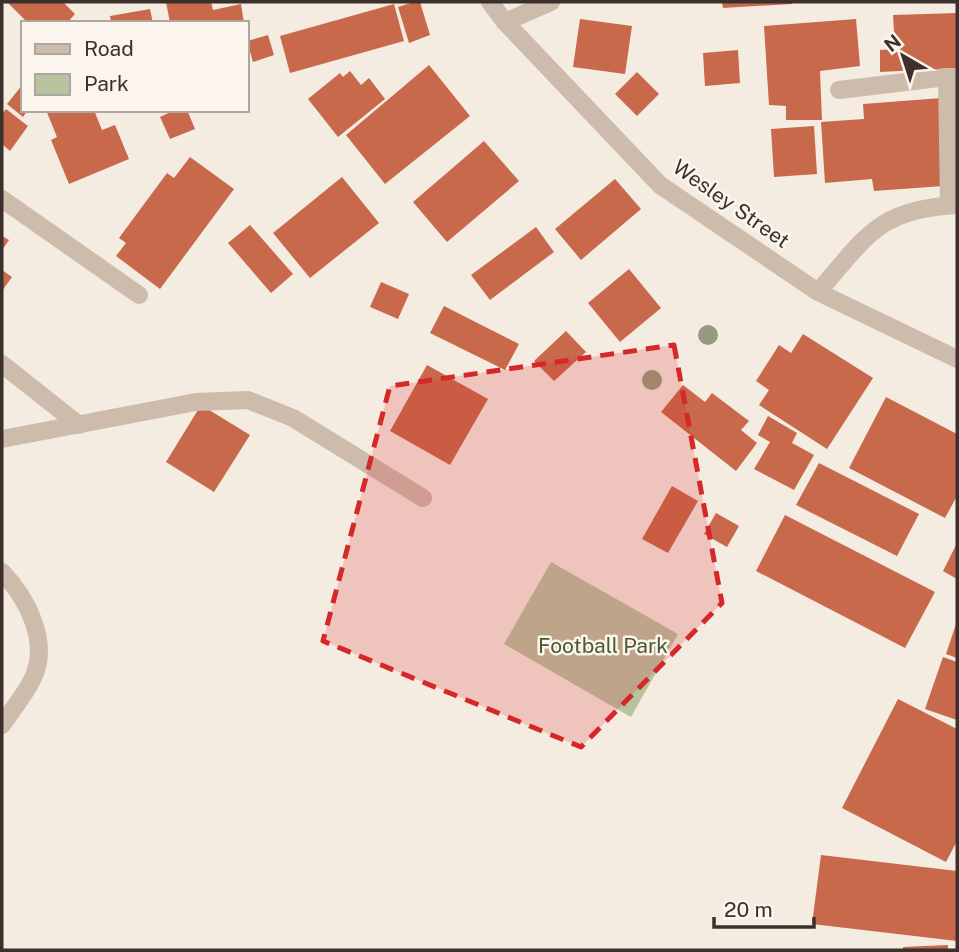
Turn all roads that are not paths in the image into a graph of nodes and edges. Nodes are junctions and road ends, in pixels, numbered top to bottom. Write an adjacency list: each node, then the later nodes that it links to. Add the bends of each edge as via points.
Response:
1 (490, 2): 3 (street, Wesley Street)
2 (551, 2): 3 (street)
3 (505, 22): 8 (street, Wesley Street, via 660,185)
4 (952, 77): 5 (street); 7 (street)
5 (839, 90)
6 (2, 199): 9 (street)
7 (953, 205): 8 (street, via 920,207 872,230)
8 (818, 292): 10 (street, Wesley Street)
9 (139, 295)
10 (957, 359)
11 (2, 364): 12 (street)
12 (79, 425): 13 (street); 14 (street, via 196,402 247,400 293,418)
13 (2, 439)
14 (423, 498)
15 (2, 572): 16 (street, via 33,613 38,648 34,678)
16 (2, 725)

